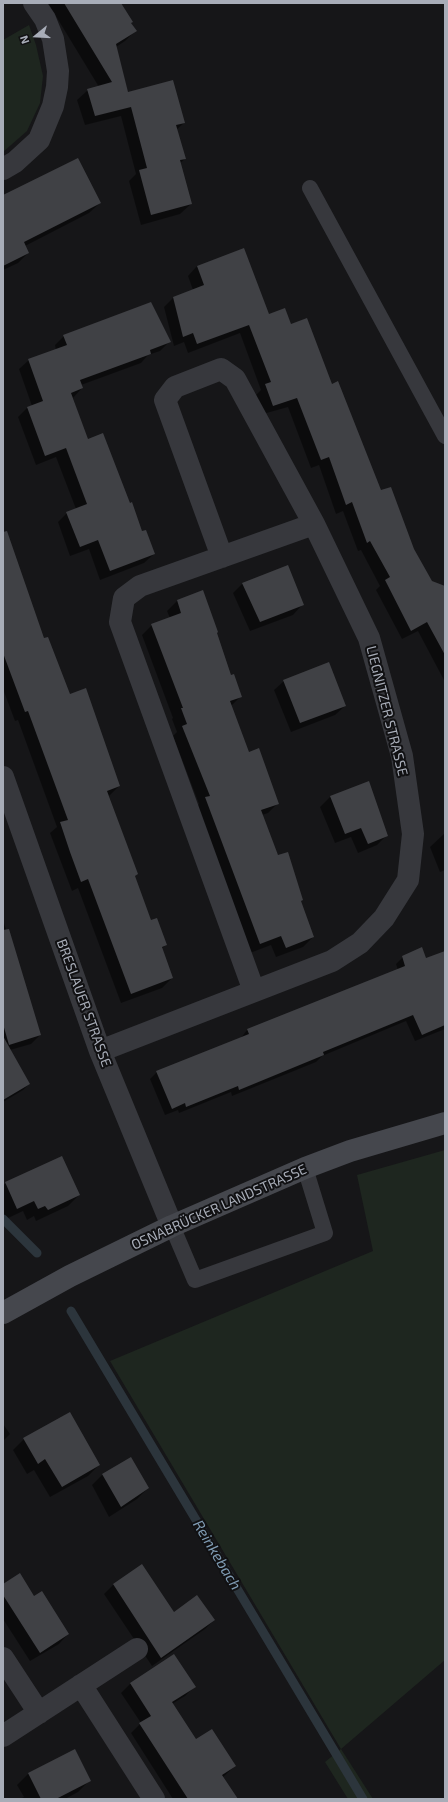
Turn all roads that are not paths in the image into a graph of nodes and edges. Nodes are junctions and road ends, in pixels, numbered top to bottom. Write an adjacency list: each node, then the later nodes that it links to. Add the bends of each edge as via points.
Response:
1 (34, 3): 2 (street, via 45,19 53,39 58,71 57,87 53,106 38,140 15,162)
2 (3, 169)
3 (310, 188): 4 (lane)
4 (445, 436)
5 (314, 524): 6 (street); 6 (street, LIEGNITZER STRASSE, via 235,379 221,369 175,387 165,400); 8 (street, LIEGNITZER STRASSE, via 369,638 402,756 413,834 408,880 384,918 360,943 332,961)
6 (222, 557): 8 (street, via 140,586 124,598 120,622)
7 (3, 777): 9 (street, BRESLAUER STRASSE)
8 (254, 991): 9 (street, LIEGNITZER STRASSE)
9 (100, 1051): 12 (street, BRESLAUER STRASSE)
10 (445, 1124): 11 (street, OSNABRÜCKER LANDSTRASSE, via 350,1150)
11 (305, 1168): 12 (street, OSNABRÜCKER LANDSTRASSE); 12 (lane, via 325,1233 195,1280)
12 (172, 1226): 13 (street, OSNABRÜCKER LANDSTRASSE, via 70,1276)
13 (3, 1313)
14 (138, 1649): 16 (street)
15 (3, 1658): 17 (street)
16 (80, 1686): 17 (street); 19 (street)
17 (39, 1713): 18 (street)
18 (3, 1736)
19 (154, 1799)

